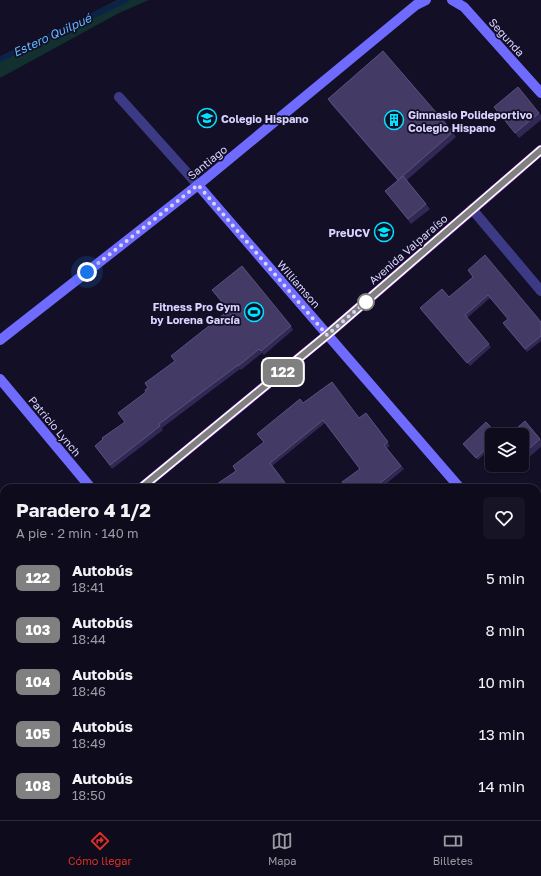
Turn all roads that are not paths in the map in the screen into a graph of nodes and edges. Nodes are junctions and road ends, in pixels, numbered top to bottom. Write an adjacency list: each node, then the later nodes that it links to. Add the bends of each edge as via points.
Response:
1 (426, 0): 6 (street, Santiago, via 416,5)
2 (452, 0): 3 (street, Segunda, via 464,7)
3 (541, 93)
4 (119, 97): 6 (street, Williamson)
5 (541, 150): 7 (main road, Avenida Valparaíso)
6 (198, 185): 9 (street, Williamson); 10 (street, Santiago)
7 (472, 209): 8 (street); 9 (main road, Avenida Valparaíso)
8 (541, 291)
9 (327, 335): 13 (main road, Avenida Valparaíso); 14 (street, Williamson)
10 (0, 340)
11 (0, 379): 12 (street, Patricio Lynch)
12 (88, 484)
13 (146, 484)
14 (457, 484)

